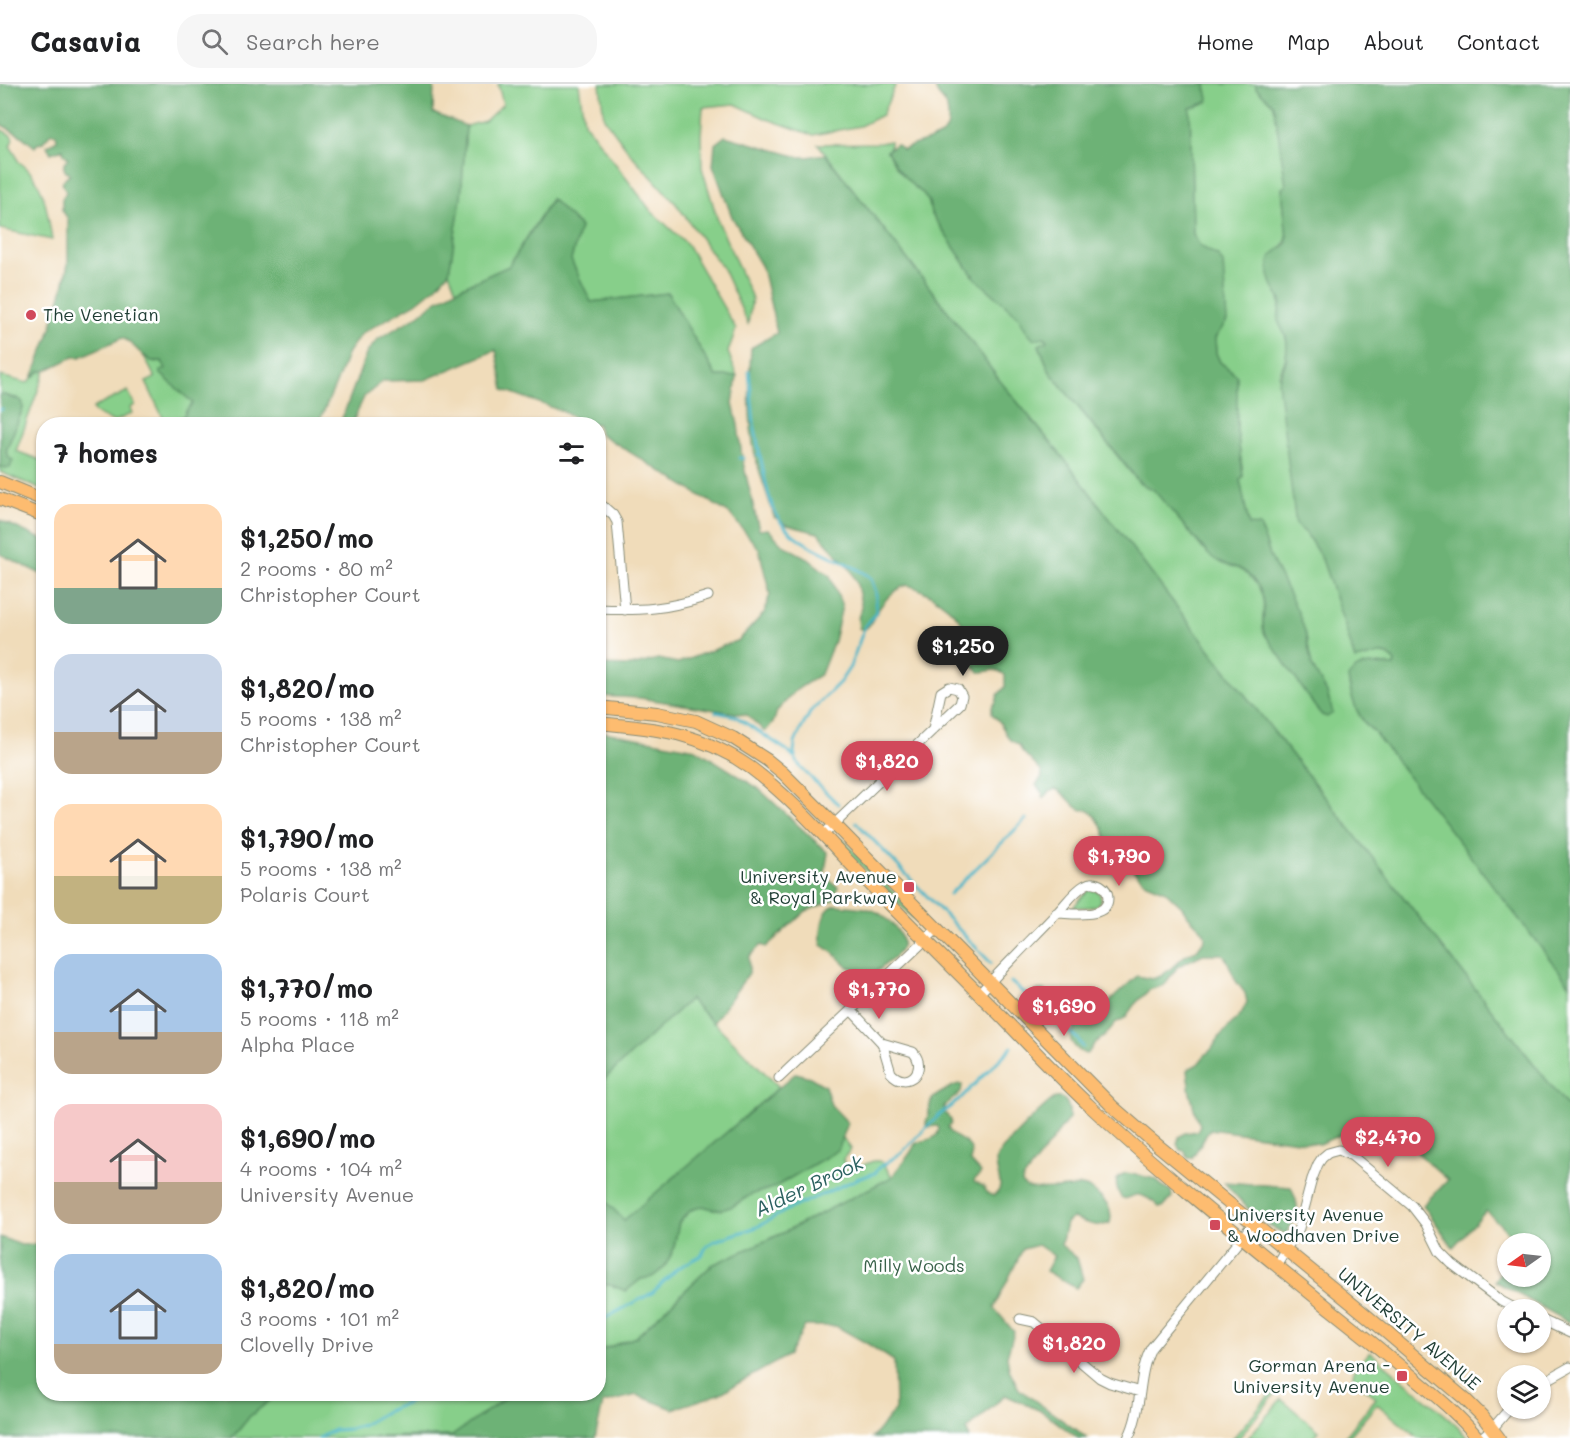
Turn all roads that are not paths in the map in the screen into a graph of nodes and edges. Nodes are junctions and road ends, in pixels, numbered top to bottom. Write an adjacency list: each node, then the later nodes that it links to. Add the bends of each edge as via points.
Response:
1 (0, 482): 2 (main road)
2 (36, 497)
3 (0, 499): 5 (main road)
4 (606, 508): 8 (street, via 617,522)
5 (36, 513)
6 (708, 596): 8 (street, via 678,605)
7 (606, 609): 8 (street)
8 (625, 610)
9 (606, 708): 12 (main road, UNIVERSITY AVENUE, via 657,713 715,729 767,760)
10 (606, 724): 13 (main road, UNIVERSITY AVENUE, via 678,733 715,747 766,780)
11 (933, 730): 12 (street)
12 (834, 824): 13 (street); 15 (main road, UNIVERSITY AVENUE)
13 (823, 835): 16 (main road, UNIVERSITY AVENUE)
14 (1056, 913): 14 (street, via 1099,912 1107,905 1106,890 1098,884 1088,884); 17 (street)
15 (937, 929): 16 (street); 17 (main road, UNIVERSITY AVENUE)
16 (925, 940): 18 (main road, UNIVERSITY AVENUE); 19 (street)
17 (990, 982): 18 (street); 22 (main road, UNIVERSITY AVENUE, via 1112,1106)
18 (979, 994): 23 (main road, UNIVERSITY AVENUE, via 1089,1105)
19 (851, 1010): 20 (street); 21 (street)
20 (882, 1043): 20 (street, via 913,1052 919,1067 914,1076 902,1080 893,1076)
21 (779, 1078)
22 (1253, 1224): 23 (street); 24 (main road, UNIVERSITY AVENUE)
23 (1242, 1237): 25 (main road, UNIVERSITY AVENUE); 32 (street, via 1151,1348)
24 (1286, 1250): 25 (street); 26 (street, via 1302,1221 1320,1161 1332,1151 1343,1151 1412,1206 1440,1252); 34 (main road, UNIVERSITY AVENUE, via 1465,1399)
25 (1276, 1265): 36 (main road, UNIVERSITY AVENUE, via 1446,1404)
26 (1499, 1299)
27 (1020, 1319): 32 (street, via 1034,1322 1103,1380)
28 (1551, 1324): 29 (street)
29 (1570, 1333)
30 (1570, 1366): 31 (street)
31 (1551, 1377)
32 (1140, 1392): 35 (street)
33 (1504, 1419): 34 (street)
34 (1496, 1433): 36 (street)
35 (1128, 1438)
36 (1479, 1438)

